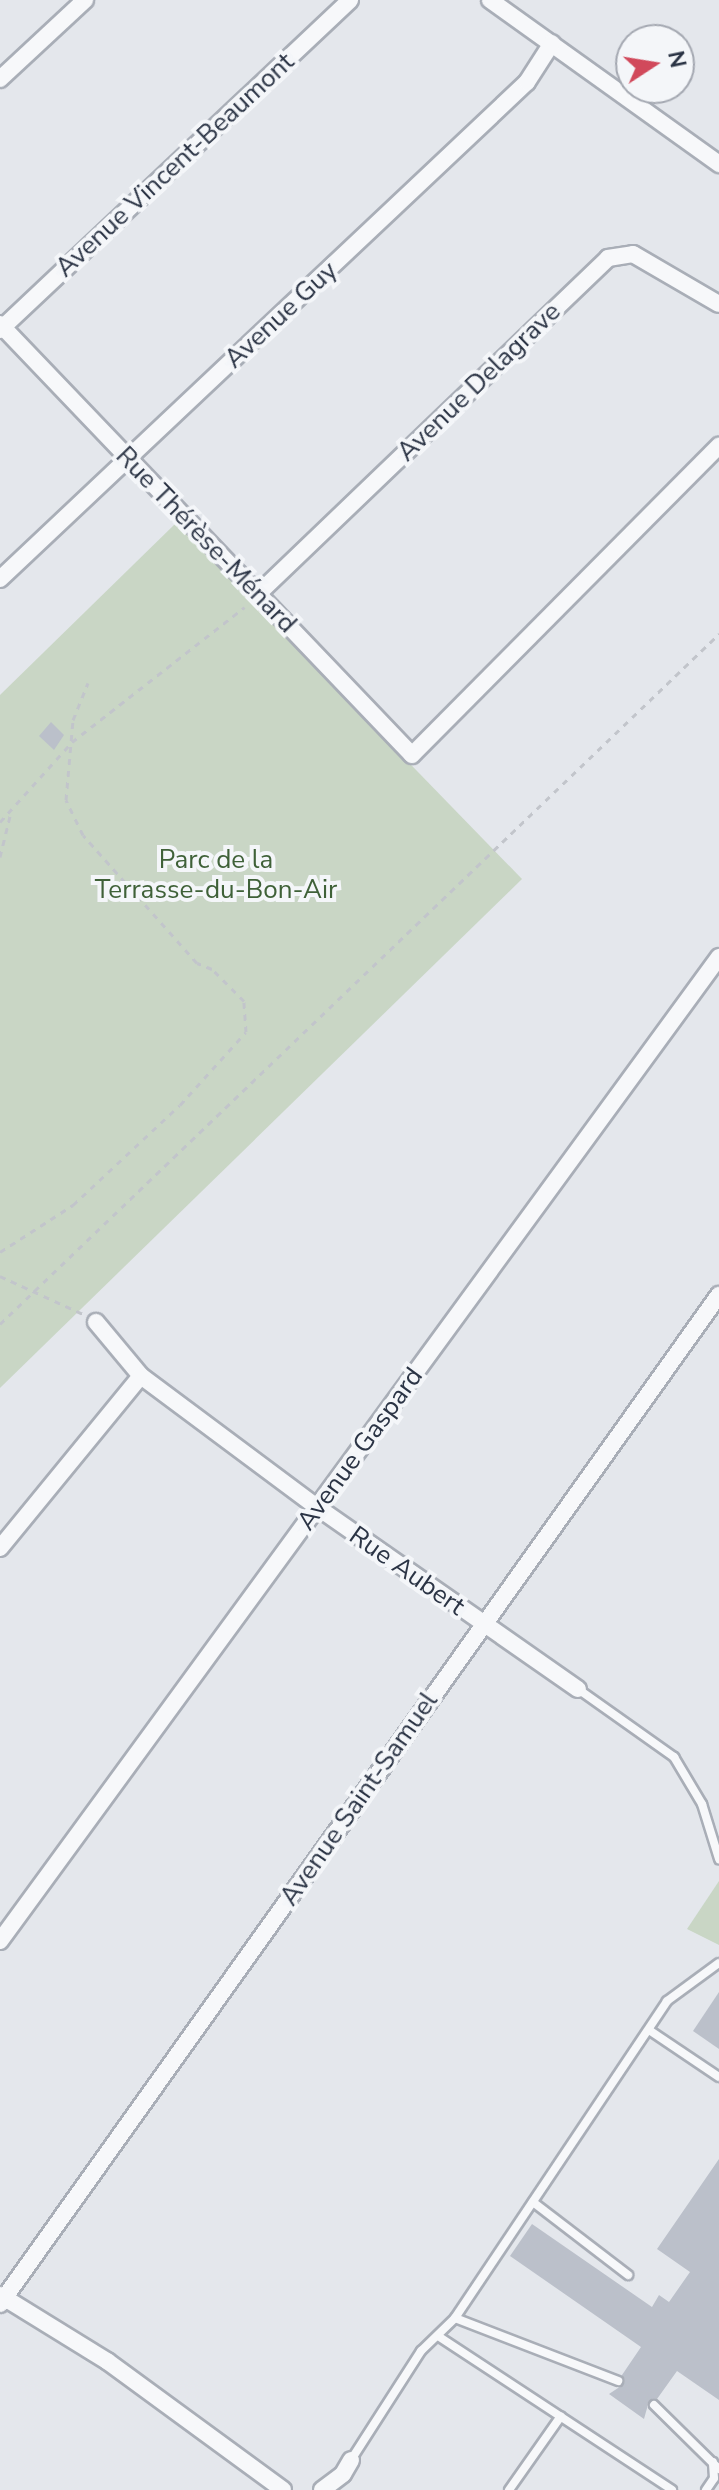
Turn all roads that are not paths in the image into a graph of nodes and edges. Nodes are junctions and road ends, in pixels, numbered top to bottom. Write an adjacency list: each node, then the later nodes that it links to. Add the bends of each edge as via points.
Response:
1 (85, 0): 5 (street)
2 (350, 0): 8 (street, Avenue Vincent-Beaumont)
3 (490, 0): 4 (street)
4 (552, 43): 6 (street); 10 (street, Avenue Guy, via 527,82)
5 (0, 79)
6 (719, 164)
7 (719, 304): 12 (street, Avenue Delagrave, via 633,254 608,258)
8 (1, 327): 10 (street, Rue Thérèse-Ménard)
9 (719, 446): 12 (street, Rue Thérèse-Ménard, via 412,755)
10 (128, 460): 11 (street, Avenue Guy); 12 (street, Rue Thérèse-Ménard)
11 (0, 579)
12 (259, 593)
13 (719, 957): 17 (street, Avenue Gaspard)
14 (719, 1295): 19 (street, Avenue Saint-Samuel)
15 (96, 1322): 16 (street, Rue Aubert)
16 (141, 1376): 17 (street, Rue Aubert); 18 (street)
17 (317, 1507): 19 (street, Rue Aubert); 22 (street, Avenue Gaspard)
18 (0, 1548)
19 (483, 1624): 20 (street, Rue Aubert); 28 (street, Avenue Saint-Samuel)
20 (578, 1689): 21 (lane, via 674,1757 702,1804)
21 (719, 1859)
22 (0, 1941)
23 (719, 1963): 24 (lane, via 667,2001)
24 (649, 2030): 25 (lane); 26 (lane)
25 (719, 2077)
26 (533, 2202): 27 (lane); 29 (lane)
27 (628, 2275)
28 (2, 2299): 36 (street, via 107,2361)
29 (455, 2318): 30 (lane); 31 (lane)
30 (438, 2336): 33 (lane); 34 (lane, via 421,2351)
31 (618, 2381)
32 (654, 2405): 35 (lane)
33 (561, 2416): 38 (lane); 39 (lane)
34 (351, 2460): 37 (street)
35 (716, 2465): 40 (lane)
36 (283, 2490)
37 (322, 2490)
38 (509, 2490)
39 (672, 2490)
40 (706, 2490)

